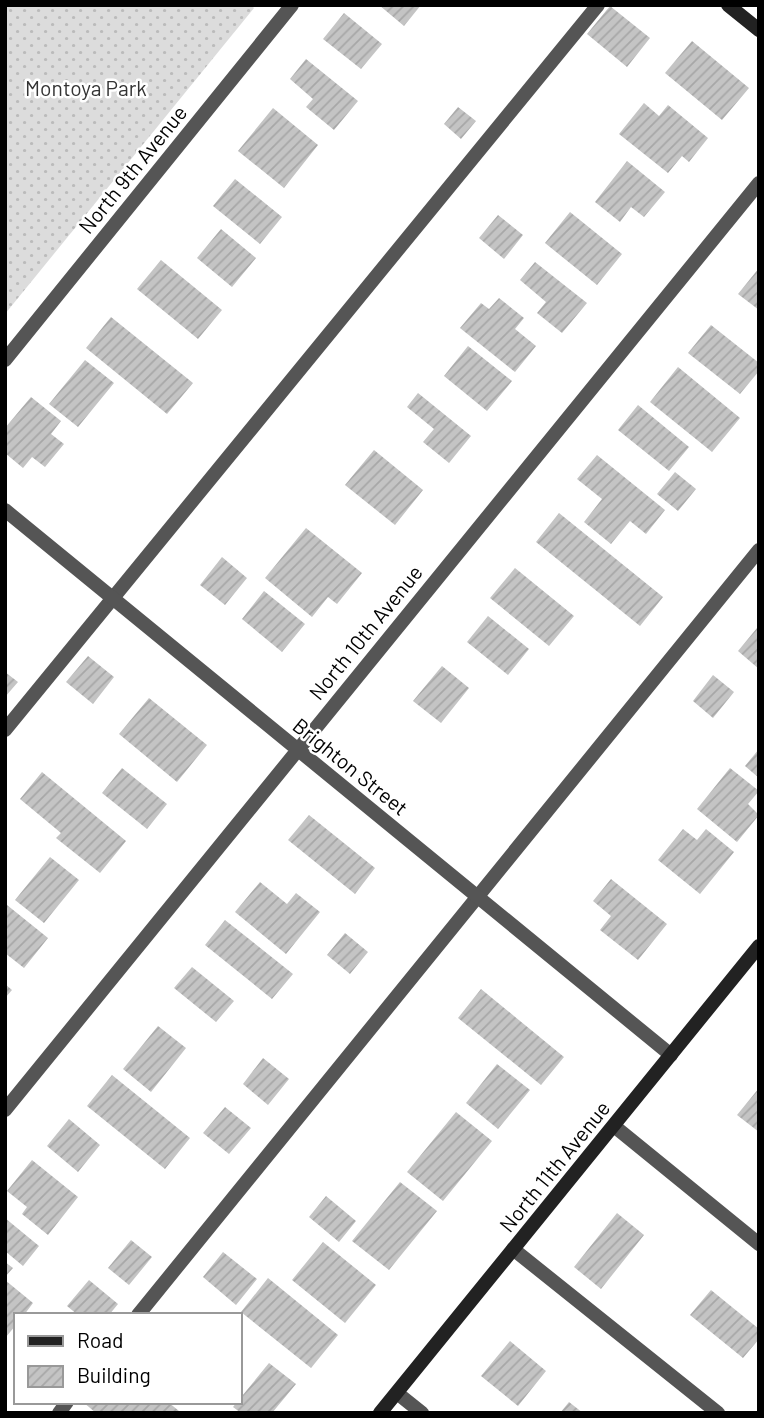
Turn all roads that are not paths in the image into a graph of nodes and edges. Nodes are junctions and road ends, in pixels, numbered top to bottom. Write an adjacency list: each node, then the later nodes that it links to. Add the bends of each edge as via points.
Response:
1 (292, 5): 6 (street, North 9th Avenue)
2 (598, 5): 9 (street)
3 (728, 5): 4 (street)
4 (759, 30)
5 (759, 183): 11 (street, North 10th Avenue)
6 (5, 360)
7 (5, 510): 9 (street, Brighton Street)
8 (759, 550): 12 (street)
9 (113, 598): 10 (street); 11 (street, Brighton Street)
10 (5, 730)
11 (297, 748): 12 (street, Brighton Street); 15 (street, North 10th Avenue)
12 (477, 896): 14 (street, Brighton Street); 19 (street)
13 (759, 946): 14 (street, North 11th Avenue)
14 (671, 1055): 16 (street, North 11th Avenue)
15 (5, 1110)
16 (614, 1126): 17 (street); 18 (street, North 11th Avenue)
17 (759, 1244)
18 (513, 1249): 20 (street, North 11th Avenue); 23 (street)
19 (140, 1313)
20 (397, 1393): 21 (street, North 11th Avenue); 22 (street)
21 (380, 1413)
22 (422, 1413)
23 (718, 1413)

